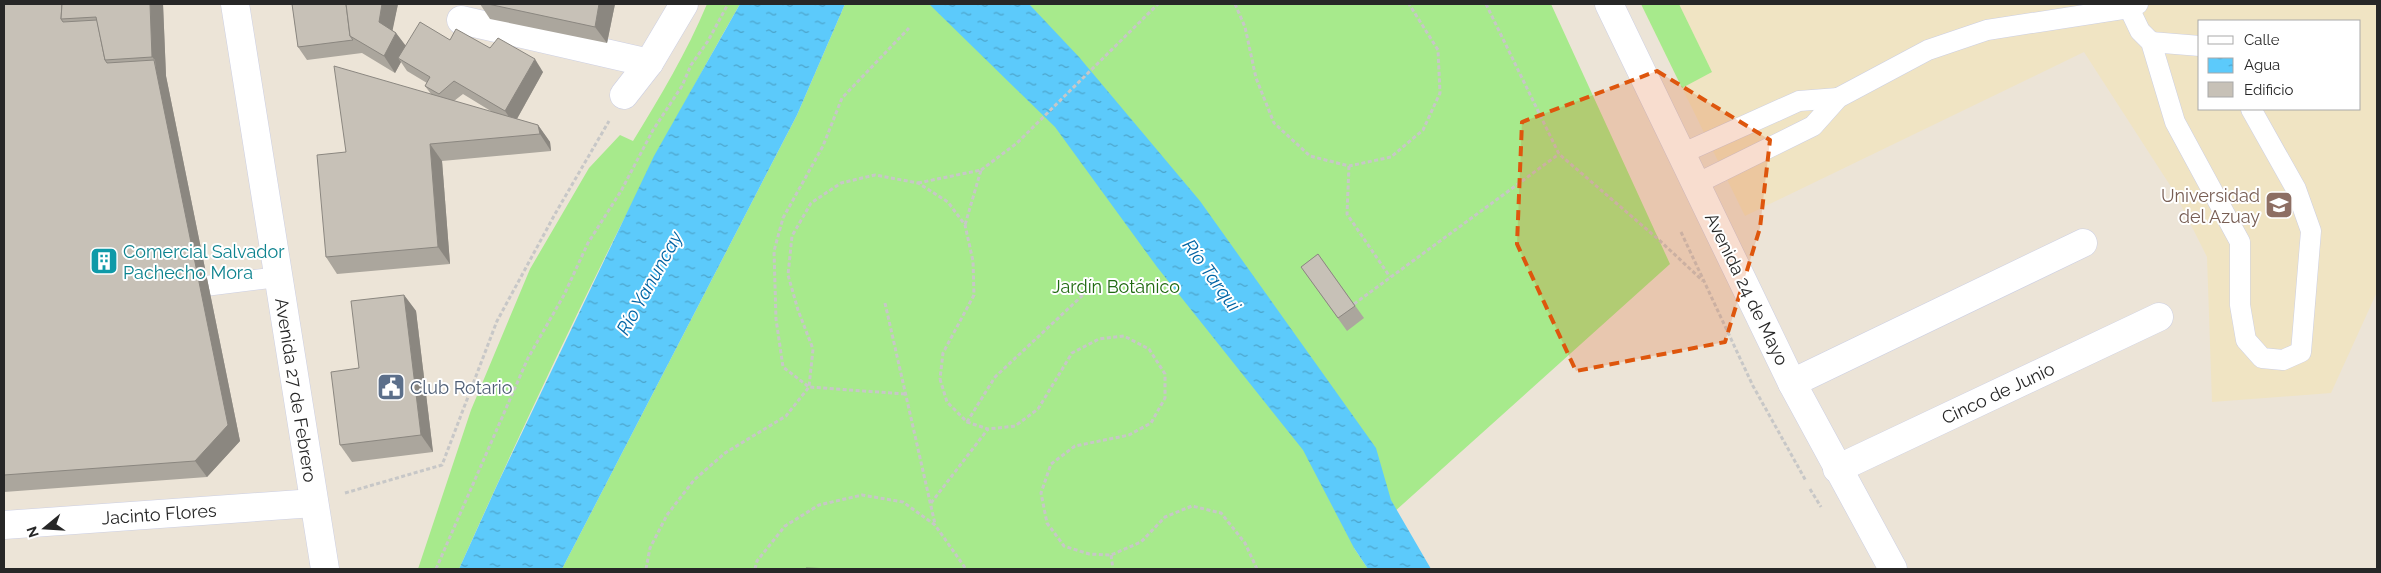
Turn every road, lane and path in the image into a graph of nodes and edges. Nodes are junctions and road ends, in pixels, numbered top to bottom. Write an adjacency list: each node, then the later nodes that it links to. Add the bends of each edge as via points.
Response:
1 (235, 4): 26 (street, Avenida 27 de Febrero)
2 (684, 4): 14 (street)
3 (728, 4): 47 (path, via 588,243 564,295 528,358)
4 (1158, 4): 21 (path, via 1017,143)
5 (1235, 4): 20 (path, via 1245,27 1256,78 1274,123 1310,156)
6 (1409, 4): 20 (path, via 1438,50 1440,93 1423,130 1391,157)
7 (1486, 4): 18 (path)
8 (1609, 4): 19 (street, Avenida 24 de Mayo)
9 (2133, 6): 12 (lane, via 2140,31); 16 (lane, via 1987,30 1928,50)
10 (461, 20): 14 (street)
11 (909, 28): 35 (path, via 842,98 823,146 783,218 774,251 776,319 783,367)
12 (2151, 42): 13 (lane); 17 (lane, via 2175,122 2240,242 2240,305 2246,340 2262,358 2283,360 2301,352 2311,231 2296,189)
13 (2198, 46)
14 (649, 63): 15 (street)
15 (624, 95): 40 (path, via 497,320 442,465)
16 (1838, 98): 19 (lane, via 1799,100); 23 (lane, via 1813,126)
17 (2252, 110)
18 (1559, 154): 27 (path); 28 (path)
19 (1681, 154): 23 (street, Avenida 24 de Mayo)
20 (1349, 166): 27 (path, via 1347,214)
21 (981, 170): 22 (path); 24 (path)
22 (918, 183): 24 (path, bridge, via 948,202); 35 (path, bridge, via 875,175 841,183 811,203 792,236 788,275 813,348)
23 (1696, 184): 34 (street, Avenida 24 de Mayo)
24 (964, 225): 37 (path, bridge, via 973,260 974,294 943,353 940,379 947,402)
25 (2083, 243): 34 (street)
26 (278, 277): 29 (lane); 40 (street, Avenida 27 de Febrero)
27 (1390, 277): 32 (path)
28 (1705, 282)
29 (162, 291)
30 (1084, 294): 37 (path, via 995,377)
31 (885, 304): 36 (path)
32 (1354, 304)
33 (2159, 317): 39 (street, Cinco de Junio)
34 (1792, 383): 39 (street, Avenida 24 de Mayo)
35 (809, 387): 36 (path); 48 (path, bridge, via 786,416 725,453 694,480 667,515 650,548)
36 (905, 394): 41 (path)
37 (967, 422): 38 (path)
38 (988, 429): 41 (path); 44 (path, via 1015,426 1038,409 1072,353 1099,338 1124,336 1148,349 1165,374 1164,398 1151,423 1129,435 1075,446 1052,464 1041,493 1047,524 1064,546 1089,554)
39 (1837, 469): 54 (street, Avenida 24 de Mayo)
40 (314, 503): 42 (street, Jacinto Flores); 46 (street, Avenida 27 de Febrero)
41 (930, 504): 43 (path)
42 (4, 525)
43 (935, 525): 45 (path); 49 (path, via 903,502 862,495 819,505 785,526 757,561)
44 (1111, 555): 52 (path); 53 (path, via 1141,542 1165,517 1192,506 1220,513 1245,543)
45 (957, 558): 50 (path); 51 (path)
46 (325, 569)
47 (436, 569)
48 (646, 569)
49 (755, 569)
50 (961, 569)
51 (966, 569)
52 (1114, 569)
53 (1257, 569)
54 (1893, 569)

